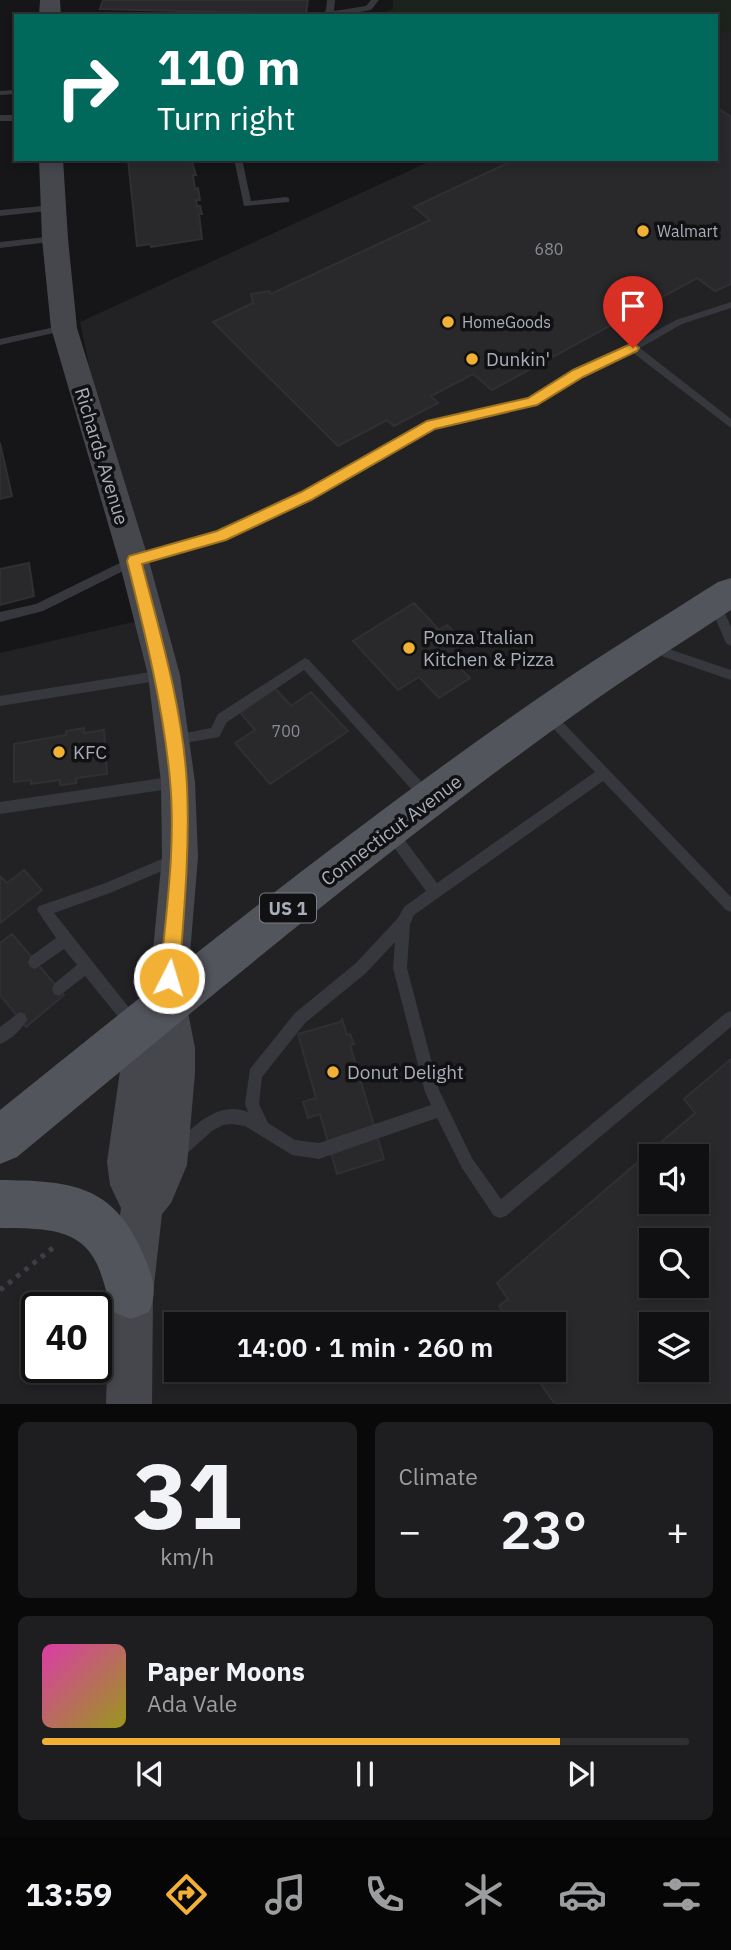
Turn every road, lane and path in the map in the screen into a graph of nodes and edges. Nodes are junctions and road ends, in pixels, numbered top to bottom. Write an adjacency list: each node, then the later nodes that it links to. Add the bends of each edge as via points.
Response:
1 (375, 0): 2 (lane, via 368,8)
2 (332, 14)
3 (51, 161): 6 (street, Richards Avenue)
4 (238, 161): 5 (lane, via 247,204)
5 (286, 200)
6 (54, 208): 7 (lane); 8 (street, Richards Avenue)
7 (0, 213)
8 (54, 239): 9 (lane); 11 (street, Richards Avenue)
9 (0, 245)
10 (731, 306): 13 (lane, via 679,322)
11 (64, 328): 12 (lane); 15 (street, Richards Avenue)
12 (0, 342)
13 (633, 348): 14 (lane); 15 (lane, via 532,402 431,425 310,494 221,536)
14 (731, 424)
15 (134, 561): 17 (lane, via 39,608); 20 (street, Richards Avenue)
16 (723, 597): 18 (lane); 19 (main road, Connecticut Avenue / US 1)
17 (0, 617)
18 (731, 641)
19 (648, 646): 21 (lane); 23 (main road, Connecticut Avenue / US 1)
20 (163, 675): 22 (lane); 24 (street, Richards Avenue)
21 (731, 675)
22 (0, 701)
23 (547, 713): 25 (lane); 27 (main road, Connecticut Avenue / US 1)
24 (173, 740): 26 (street, Richards Avenue); 27 (lane, via 215,733 222,718 306,663)
25 (604, 772): 31 (lane); 32 (lane)
26 (178, 782): 28 (lane); 30 (street, Richards Avenue)
27 (429, 800): 29 (main road, Connecticut Avenue / US 1)
28 (0, 808)
29 (388, 830): 31 (lane); 38 (main road, Connecticut Avenue / US 1)
30 (180, 857): 34 (lane, via 44,910); 38 (street, Richards Avenue)
31 (436, 892): 33 (lane, via 409,911)
32 (731, 906)
33 (403, 923): 42 (lane, via 400,968 432,1092); 43 (lane, via 361,968 300,1018 255,1074 252,1104)
34 (65, 940): 35 (lane); 36 (lane)
35 (35, 962)
36 (86, 966): 37 (lane); 38 (lane)
37 (59, 989)
38 (152, 1015): 44 (main road, Connecticut Avenue / US 1); 45 (street, Richards Avenue, via 175,1061); 47 (street, Richards Avenue, via 139,1071 130,1149 131,1185)
39 (731, 1018): 42 (lane, via 500,1210 467,1163)
40 (20, 1020): 41 (lane)
41 (0, 1037)
42 (442, 1109): 43 (lane, via 319,1151 292,1147)
43 (263, 1128): 45 (lane, via 241,1117 215,1121 198,1129)
44 (0, 1140)
45 (166, 1165): 47 (street, Richards Avenue)
46 (0, 1204): 50 (main road, via 57,1206 90,1219 115,1245)
47 (142, 1205): 50 (street, Richards Avenue)
48 (59, 1243): 49 (path)
49 (0, 1290)
50 (131, 1294): 51 (street, Richards Avenue)
51 (129, 1404)

